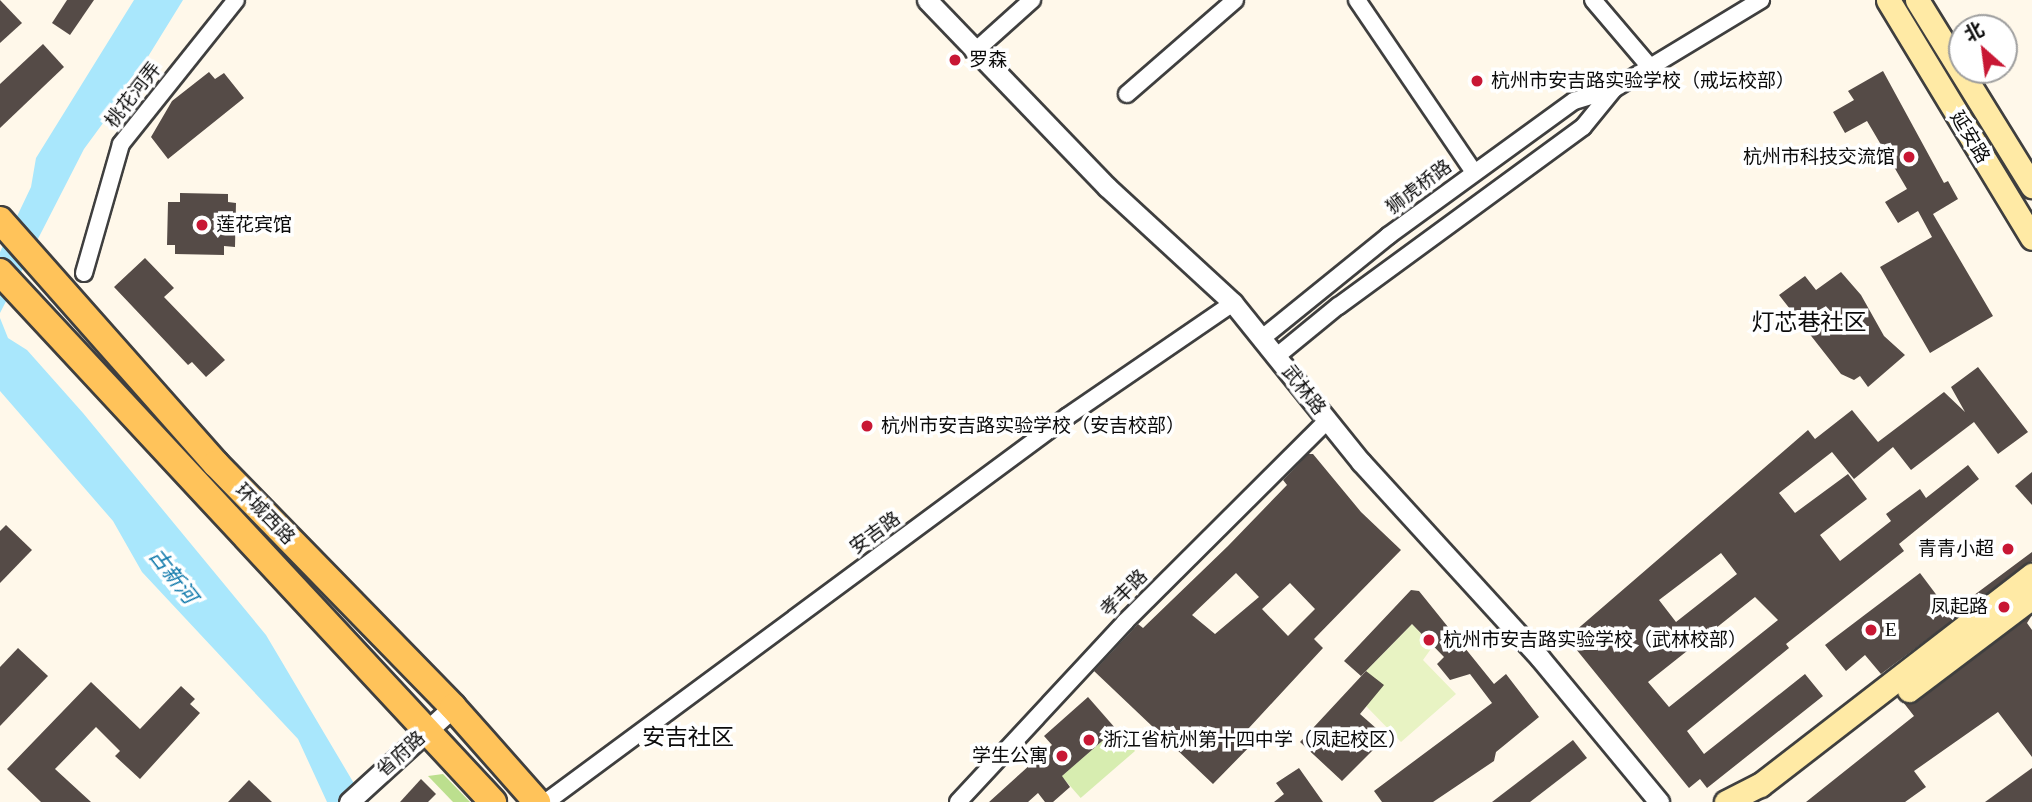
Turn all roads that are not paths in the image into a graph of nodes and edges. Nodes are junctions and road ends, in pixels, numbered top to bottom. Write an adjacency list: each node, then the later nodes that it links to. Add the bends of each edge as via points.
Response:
1 (236, 0): 19 (street, 桃花河弄, via 121,144)
2 (927, 0): 10 (street, 武林路)
3 (1032, 0): 10 (street)
4 (1235, 0): 13 (street)
5 (1357, 0): 14 (street)
6 (1593, 0): 11 (street)
7 (1888, 0): 17 (main road, 延安路)
8 (1917, 0): 15 (main road, 延安路)
9 (1755, 2): 11 (street, 狮虎桥路)
10 (974, 52): 20 (street, 武林路, via 1107,187)
11 (1650, 67): 12 (street, 狮虎桥路)
12 (1614, 89): 14 (street, 狮虎桥路, via 1574,101); 22 (street, 狮虎桥路, via 1583,127 1338,306)
13 (1127, 94)
14 (1474, 172): 21 (street, 狮虎桥路)
15 (2032, 186)
16 (0, 220): 26 (main road, 环城西路, via 216,464)
17 (2032, 238)
18 (0, 272): 27 (main road, 环城西路)
19 (84, 274)
20 (1233, 303): 21 (street, 武林路); 31 (street, 安吉路, via 1068,416)
21 (1261, 339): 22 (street, 武林路)
22 (1278, 356): 23 (street, 武林路)
23 (1328, 420): 32 (street, 孝丰路, via 1125,622); 33 (street, 武林路, via 1540,658)
24 (2032, 575): 34 (main road, via 1760,785)
25 (2032, 597): 35 (main road)
26 (453, 707): 27 (street, 省府路); 30 (main road, 环城西路)
27 (428, 730): 28 (street, 省府路); 29 (main road, 环城西路)
28 (349, 802)
29 (493, 802)
30 (537, 802)
31 (546, 802)
32 (958, 802)
33 (1659, 802)
34 (1726, 802)
35 (1761, 802)

